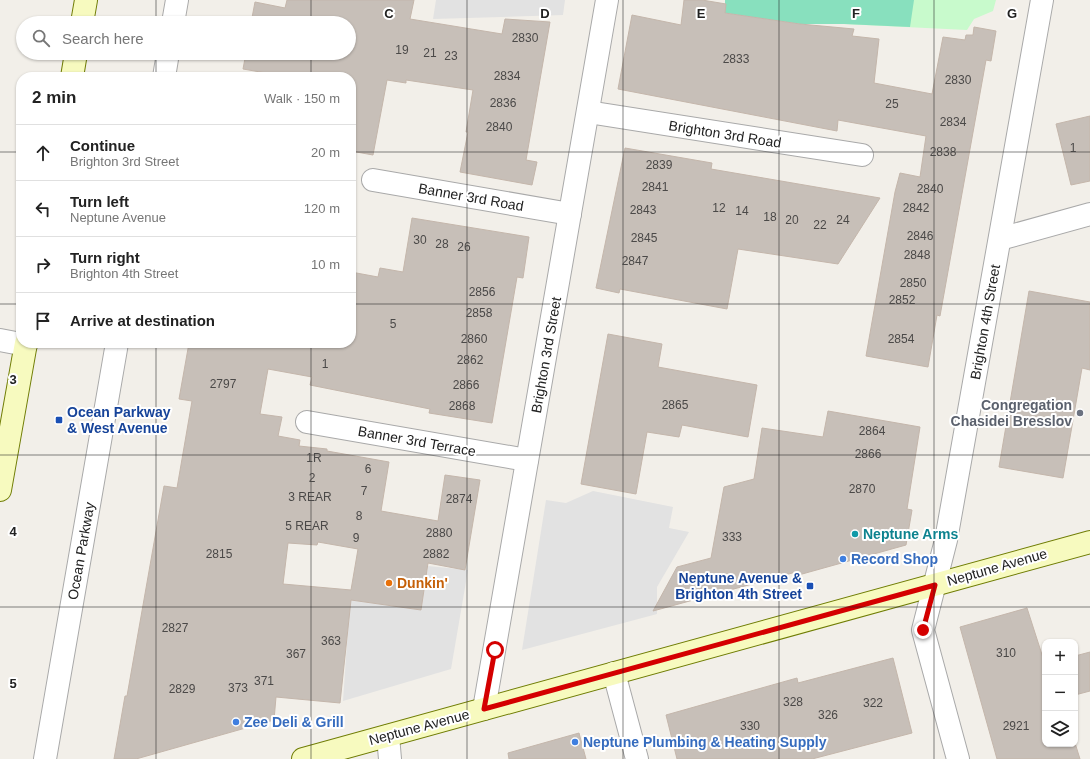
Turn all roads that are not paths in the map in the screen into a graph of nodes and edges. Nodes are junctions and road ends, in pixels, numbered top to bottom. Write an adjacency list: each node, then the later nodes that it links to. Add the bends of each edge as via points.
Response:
1 (86, 0): 5 (main road)
2 (177, 0): 6 (street)
3 (607, 0): 11 (street, Brighton 3rd Street)
4 (1042, 0): 16 (street, Brighton 4th Street)
5 (83, 16)
6 (174, 16)
7 (75, 60): 9 (main road)
8 (167, 60): 10 (street)
9 (73, 72)
10 (165, 72)
11 (588, 112): 12 (street, Brighton 3rd Road); 14 (street, Brighton 3rd Street)
12 (862, 155)
13 (373, 180): 14 (street, Banner 3rd Road)
14 (570, 214): 22 (street, Brighton 3rd Street)
15 (1090, 214): 16 (street)
16 (1000, 239): 25 (street, Brighton 4th Street, via 946,540)
17 (0, 340): 18 (street)
18 (16, 342)
19 (25, 348): 23 (main road)
20 (116, 348): 29 (street, Ocean Parkway)
21 (307, 422): 22 (street, Banner 3rd Terrace)
22 (528, 460): 27 (street, Brighton 3rd Street)
23 (0, 490)
24 (1090, 542): 25 (main road, Neptune Avenue)
25 (935, 585): 26 (main road, Neptune Avenue); 33 (street, Brighton 4th Street, via 923,630)
26 (614, 673): 27 (main road, Neptune Avenue); 32 (street)
27 (484, 709): 28 (main road, Neptune Avenue)
28 (388, 736): 30 (main road, Neptune Avenue); 31 (street)
29 (45, 759)
30 (303, 759)
31 (390, 759)
32 (637, 759)
33 (958, 759)

